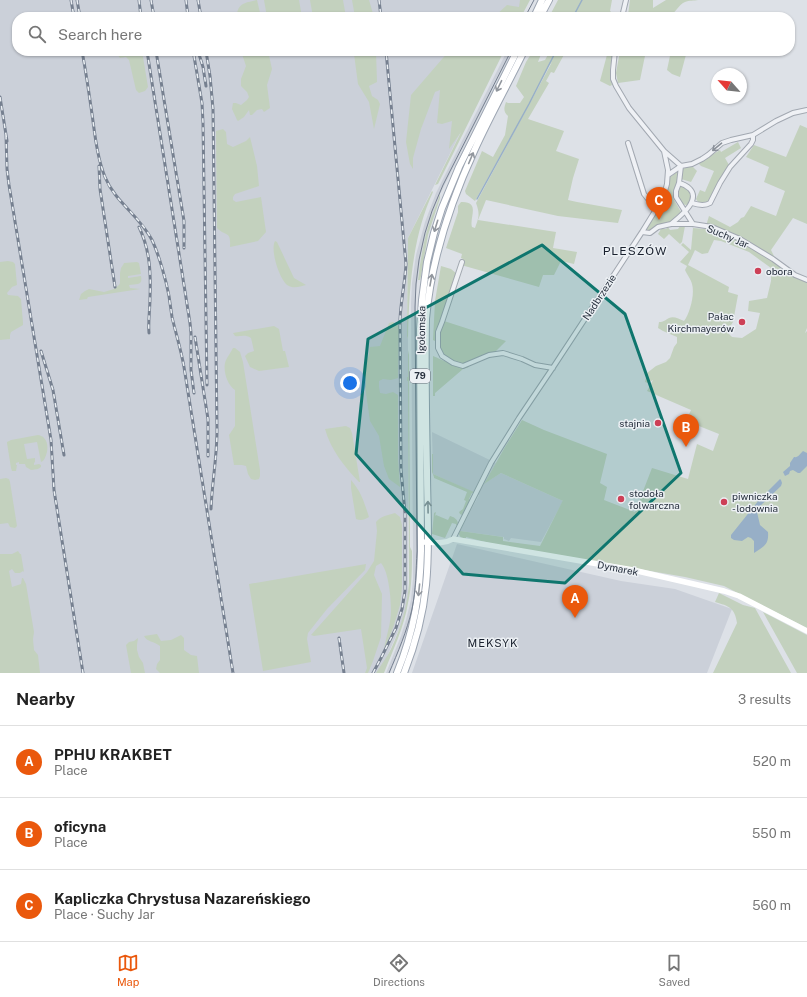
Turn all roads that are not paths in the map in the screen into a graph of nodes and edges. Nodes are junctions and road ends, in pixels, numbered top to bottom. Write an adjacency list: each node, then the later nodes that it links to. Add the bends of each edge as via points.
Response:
1 (542, 0): 4 (main road)
2 (549, 0): 5 (main road)
3 (626, 0): 6 (street)
4 (536, 12)
5 (543, 12)
6 (623, 12)
7 (515, 56): 27 (main road, Igołomska / 79, one-way to 27, via 451,185 436,226 427,262 420,329)
8 (521, 56): 28 (main road, Igołomska / 79, one-way to 8, via 426,324 433,271 444,227 465,172)
9 (614, 56): 13 (street, Nadbrzezie, via 613,79 616,86 629,108)
10 (807, 110): 11 (street, via 793,112)
11 (753, 135): 14 (street, one-way to 14, via 722,143 702,159); 17 (street, via 751,144 730,167 710,203)
12 (628, 143): 18 (street, via 644,194)
13 (664, 151): 14 (street); 15 (street, Nadbrzezie)
14 (681, 166): 15 (street); 16 (street)
15 (668, 175): 18 (street, Nadbrzezie, via 663,198)
16 (679, 183): 17 (street, via 692,191); 19 (street, via 676,197)
17 (692, 203): 19 (street)
18 (656, 209): 22 (street, Nadbrzezie)
19 (685, 212): 20 (street); 21 (street)
20 (671, 224): 21 (street, Suchy Jar); 22 (street, Suchy Jar, via 658,227 650,233)
21 (693, 224): 24 (street, Suchy Jar, via 712,227 740,240)
22 (642, 232): 25 (street, Nadbrzezie)
23 (462, 262): 25 (street, via 438,332 438,346 442,356 464,366 503,353 535,365)
24 (807, 280)
25 (553, 368): 26 (street, Nadbrzezie, via 491,463)
26 (453, 539): 28 (street, Dymarek, via 446,542); 29 (street, Dymarek, via 633,570 724,591 739,596)
27 (421, 542): 28 (street, Dymarek); 30 (main road, Igołomska / 79, one-way to 30, via 416,612)
28 (428, 542): 31 (main road, Igołomska / 79, via 423,608)
29 (807, 631)
30 (397, 673)
31 (404, 673)

